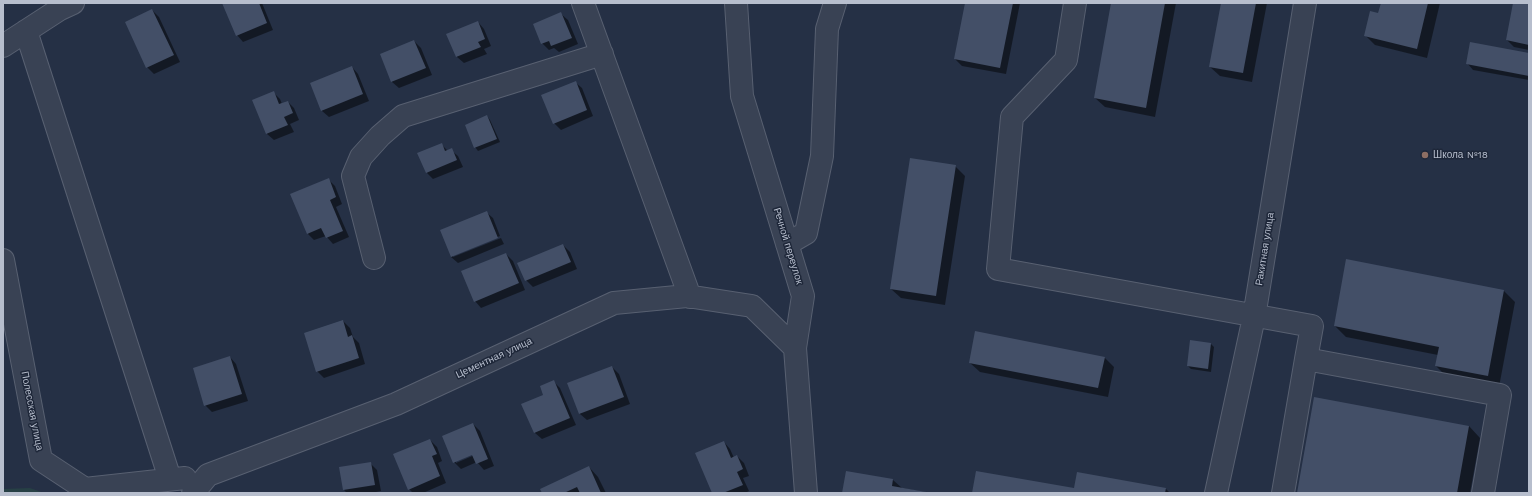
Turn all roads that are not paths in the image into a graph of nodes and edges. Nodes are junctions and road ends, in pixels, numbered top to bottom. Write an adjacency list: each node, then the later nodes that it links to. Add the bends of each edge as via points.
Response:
1 (74, 3): 7 (street)
2 (583, 3): 9 (street)
3 (736, 3): 10 (street, Речной переулок, via 742,96)
4 (835, 3): 10 (street, via 828,29 822,156 806,233)
5 (1076, 3): 14 (street, via 1066,60 1012,117 998,269)
6 (1305, 3): 14 (street, Ракитная улица)
7 (26, 31): 8 (street); 18 (street)
8 (3, 46)
9 (602, 54): 11 (street, via 403,116 380,136 361,157 353,176); 13 (street)
10 (787, 244): 15 (street, Речной переулок, via 803,296)
11 (374, 258)
12 (3, 260): 18 (street, Полесская улица, via 42,460 85,489)
13 (690, 297): 15 (street, Цементная улица, via 752,306); 17 (street, Цементная улица, via 614,303 396,404)
14 (1254, 317): 16 (street, via 1312,326); 21 (street, Ракитная улица)
15 (795, 348): 20 (street, Речной переулок)
16 (1306, 359): 22 (street); 23 (street, via 1500,395)
17 (208, 475): 18 (street, Полесская улица); 19 (street, Цементная улица)
18 (170, 479)
19 (193, 493)
20 (806, 493)
21 (1216, 493)
22 (1283, 493)
23 (1483, 493)

